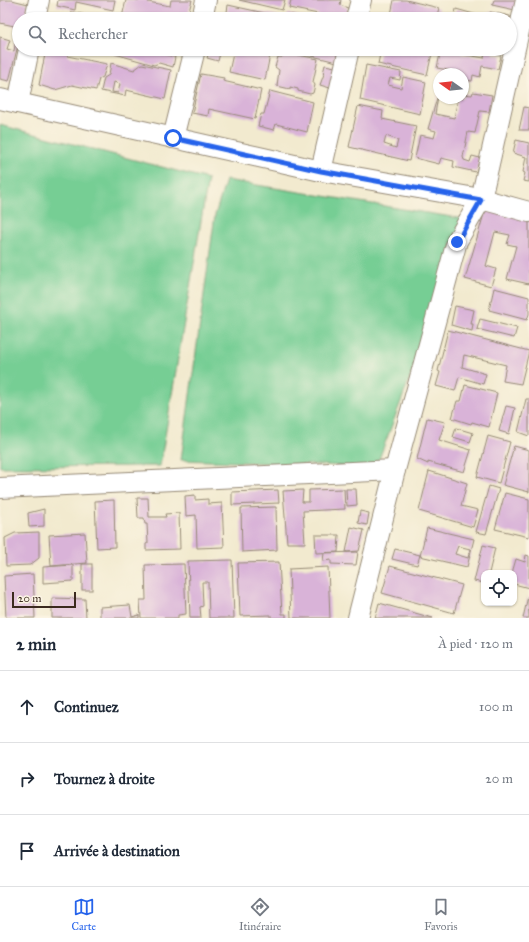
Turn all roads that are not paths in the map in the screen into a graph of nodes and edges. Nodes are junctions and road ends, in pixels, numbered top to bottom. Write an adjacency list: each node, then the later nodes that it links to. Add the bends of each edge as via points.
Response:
1 (39, 0): 5 (street)
2 (206, 0): 6 (street)
3 (361, 0): 7 (street)
4 (526, 0): 8 (street)
5 (36, 12)
6 (203, 12)
7 (358, 12)
8 (517, 40)
9 (26, 56): 13 (street)
10 (193, 56): 14 (street)
11 (347, 56): 15 (street)
12 (513, 56): 16 (street)
13 (9, 101): 14 (street)
14 (173, 138): 15 (street)
15 (321, 171): 16 (street)
16 (481, 200): 17 (street); 18 (street, via 457,242)
17 (529, 212)
18 (395, 470): 19 (street); 20 (street)
19 (0, 488)
20 (358, 618)

